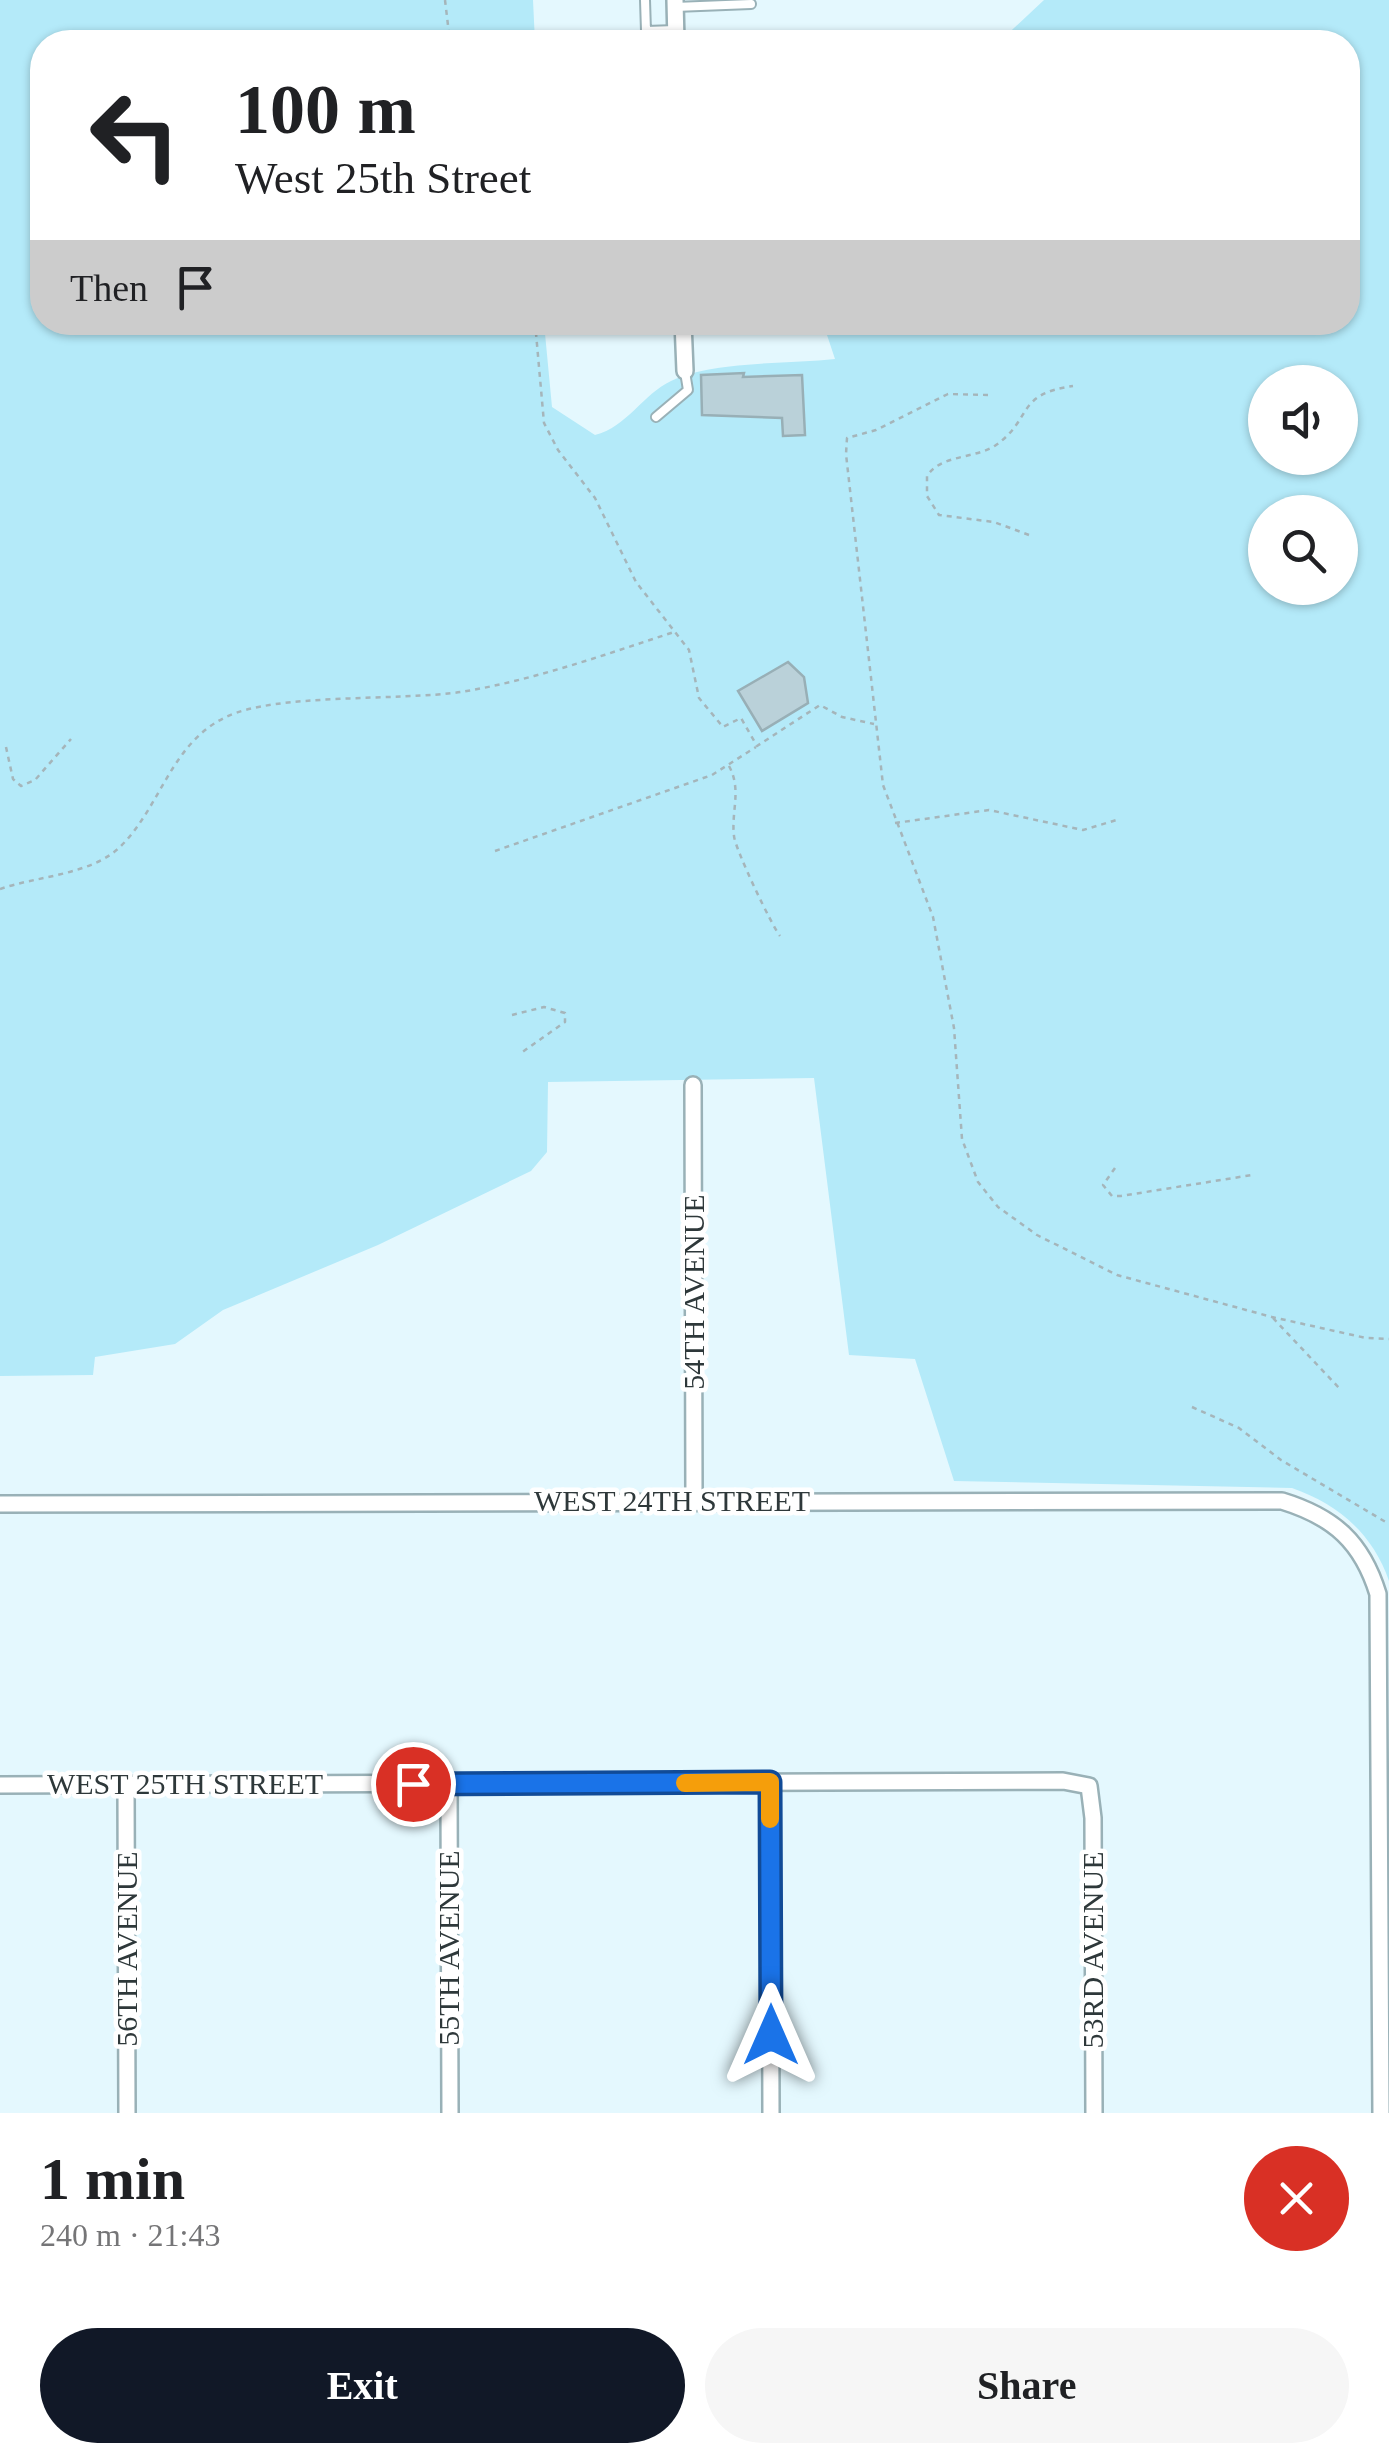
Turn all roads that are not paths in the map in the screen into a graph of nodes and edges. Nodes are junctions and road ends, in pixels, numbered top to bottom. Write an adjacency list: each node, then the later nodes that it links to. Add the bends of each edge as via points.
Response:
1 (645, 0): 4 (lane)
2 (675, 4): 3 (lane); 5 (street)
3 (751, 4)
4 (646, 30)
5 (676, 30)
6 (683, 335): 7 (street)
7 (684, 370): 8 (lane, via 688,390)
8 (656, 417)
9 (694, 1085): 10 (street, 54TH AVENUE)
10 (694, 1500): 11 (street, WEST 24TH STREET); 21 (street, WEST 24TH STREET, via 1282,1501 1338,1525 1359,1548 1378,1594)
11 (0, 1504)
12 (770, 1782): 15 (street, WEST 25TH STREET); 16 (street, WEST 25TH STREET); 19 (street)
13 (0, 1784): 14 (street, WEST 25TH STREET)
14 (126, 1784): 15 (street, WEST 25TH STREET); 17 (street, 56TH AVENUE)
15 (449, 1784): 18 (street, 55TH AVENUE)
16 (1089, 1786): 20 (street, 53RD AVENUE)
17 (127, 2113)
18 (450, 2113)
19 (771, 2113)
20 (1094, 2113)
21 (1381, 2113)

